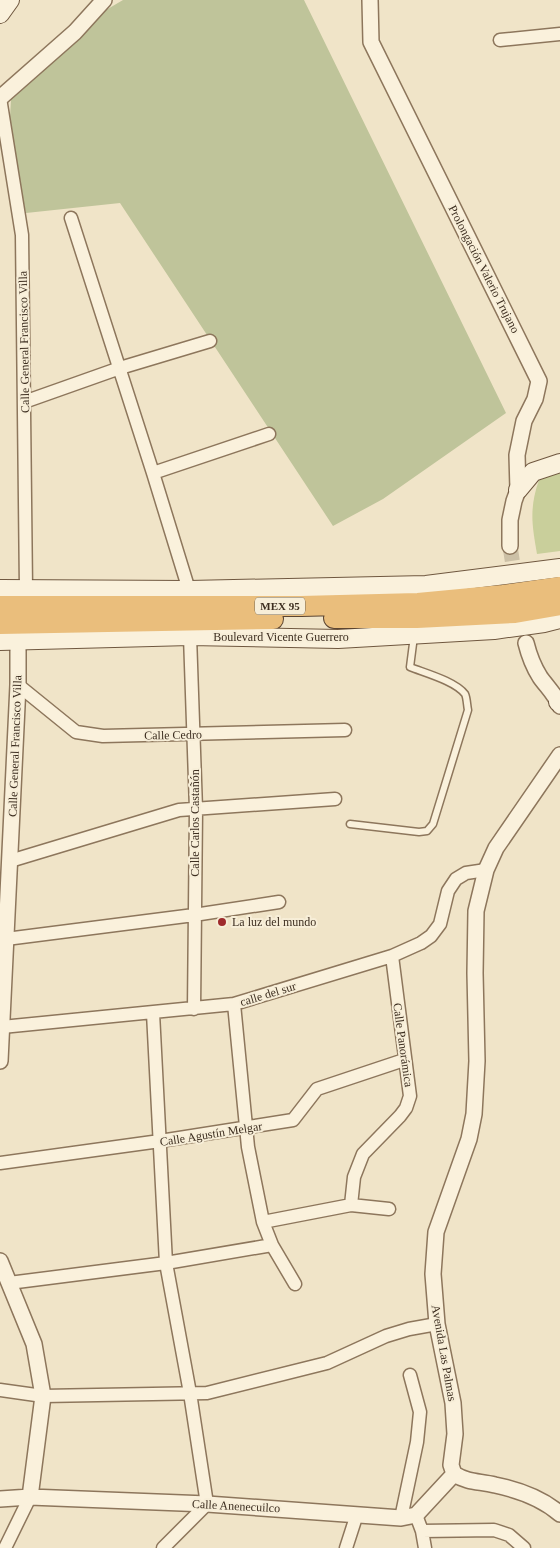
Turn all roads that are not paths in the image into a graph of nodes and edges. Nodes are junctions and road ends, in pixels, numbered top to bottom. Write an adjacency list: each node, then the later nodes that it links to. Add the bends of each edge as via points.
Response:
1 (10, 0): 4 (main road)
2 (370, 0): 15 (street, Prolongación Valerio Trujano, via 371,42 539,381 524,422 517,455)
3 (97, 3): 7 (street, via 75,32)
4 (0, 14)
5 (560, 34): 6 (street)
6 (500, 40)
7 (0, 98): 11 (street, Calle General Francisco Villa, via 22,234)
8 (71, 218): 10 (street)
9 (210, 341): 10 (street)
10 (120, 368): 11 (street); 14 (street)
11 (24, 402): 20 (street, Calle General Francisco Villa)
12 (269, 434): 14 (street)
13 (560, 463): 15 (main road, via 533,472)
14 (153, 473): 21 (street)
15 (518, 490): 16 (street, Prolongación Valerio Trujano, via 510,520)
16 (510, 546)
17 (560, 568): 21 (main road, via 426,585)
18 (560, 587): 23 (highway, MEX 95, via 408,603)
19 (0, 589): 20 (main road)
20 (26, 589): 21 (main road)
21 (189, 590)
22 (560, 605): 25 (highway, Boulevard Vicente Guerrero / MEX 95, via 514,613 417,618)
23 (0, 606)
24 (560, 619): 26 (main road, Boulevard Vicente Guerrero, via 494,630)
25 (0, 624)
26 (414, 635): 27 (main road, Boulevard Vicente Guerrero, via 338,639); 38 (lane, via 410,667 456,687 466,695 468,710 433,824 427,831 418,832)
27 (190, 636): 29 (main road, Boulevard Vicente Guerrero); 34 (street, Calle Carlos Castañón)
28 (0, 641): 29 (main road, Boulevard Vicente Guerrero)
29 (18, 641): 31 (street, Calle General Francisco Villa)
30 (526, 643): 32 (street, via 540,677)
31 (18, 685): 34 (street, Calle Cedro, via 76,732 103,736); 39 (street, Calle General Francisco Villa)
32 (559, 704)
33 (345, 730): 34 (street, Calle Cedro)
34 (193, 734): 37 (street, Calle Carlos Castañón)
35 (560, 755): 40 (street, via 515,818)
36 (335, 799): 37 (street)
37 (196, 809): 39 (street, via 179,810); 42 (street, Calle Carlos Castañón)
38 (350, 824)
39 (7, 853): 43 (street, Calle General Francisco Villa)
40 (486, 870): 44 (street, calle del sur, via 466,873 456,879 448,891 440,924 431,936); 63 (street, Avenida Las Palmas, via 476,911 474,1114 469,1139 436,1232 433,1274)
41 (279, 902): 42 (street)
42 (194, 915): 43 (street); 46 (street, Calle Carlos Castañón)
43 (6, 939): 48 (street, Calle General Francisco Villa)
44 (392, 956): 45 (street, calle del sur); 50 (street, Calle Panorámica)
45 (234, 1004): 46 (street, calle del sur); 52 (street)
46 (194, 1009): 47 (street, calle del sur)
47 (154, 1013): 48 (street, calle del sur); 53 (street)
48 (2, 1028): 49 (street, Calle General Francisco Villa)
49 (0, 1053): 51 (street, Calle General Francisco Villa)
50 (404, 1060): 52 (street, Calle Agustín Melgar, via 317,1089 293,1120); 55 (street, Calle Panorámica, via 410,1096 406,1108 363,1154 354,1177)
51 (0, 1061)
52 (246, 1128): 53 (street, Calle Agustín Melgar); 57 (street)
53 (160, 1142): 54 (street, Calle Agustín Melgar); 60 (street)
54 (0, 1163)
55 (351, 1206): 56 (street); 57 (street)
56 (388, 1209)
57 (263, 1222): 58 (street)
58 (272, 1245): 60 (street); 62 (street)
59 (0, 1261): 61 (street)
60 (166, 1263): 61 (street); 66 (street)
61 (9, 1283): 67 (street, via 34,1344)
62 (296, 1284)
63 (437, 1324): 66 (street, via 386,1336 327,1363 207,1393); 68 (street, Avenida Las Palmas, via 453,1403 455,1434 451,1465)
64 (410, 1375): 74 (street, via 420,1412)
65 (0, 1390): 67 (street)
66 (190, 1393): 67 (street); 71 (street)
67 (43, 1396): 69 (street)
68 (454, 1474): 73 (street, via 465,1481 493,1484 526,1494 550,1505); 74 (street)
69 (30, 1497): 70 (street, Calle Anenecuilco); 71 (street, Calle Anenecuilco); 76 (street)
70 (0, 1499)
71 (207, 1504): 72 (street, Calle Anenecuilco); 77 (street)
72 (357, 1514): 74 (street, Calle Anenecuilco); 78 (street)
73 (560, 1514)
74 (408, 1516): 75 (street)
75 (422, 1531): 79 (street); 80 (street, via 494,1530 509,1535)
76 (5, 1548)
77 (163, 1548)
78 (346, 1548)
79 (425, 1548)
80 (524, 1548)

